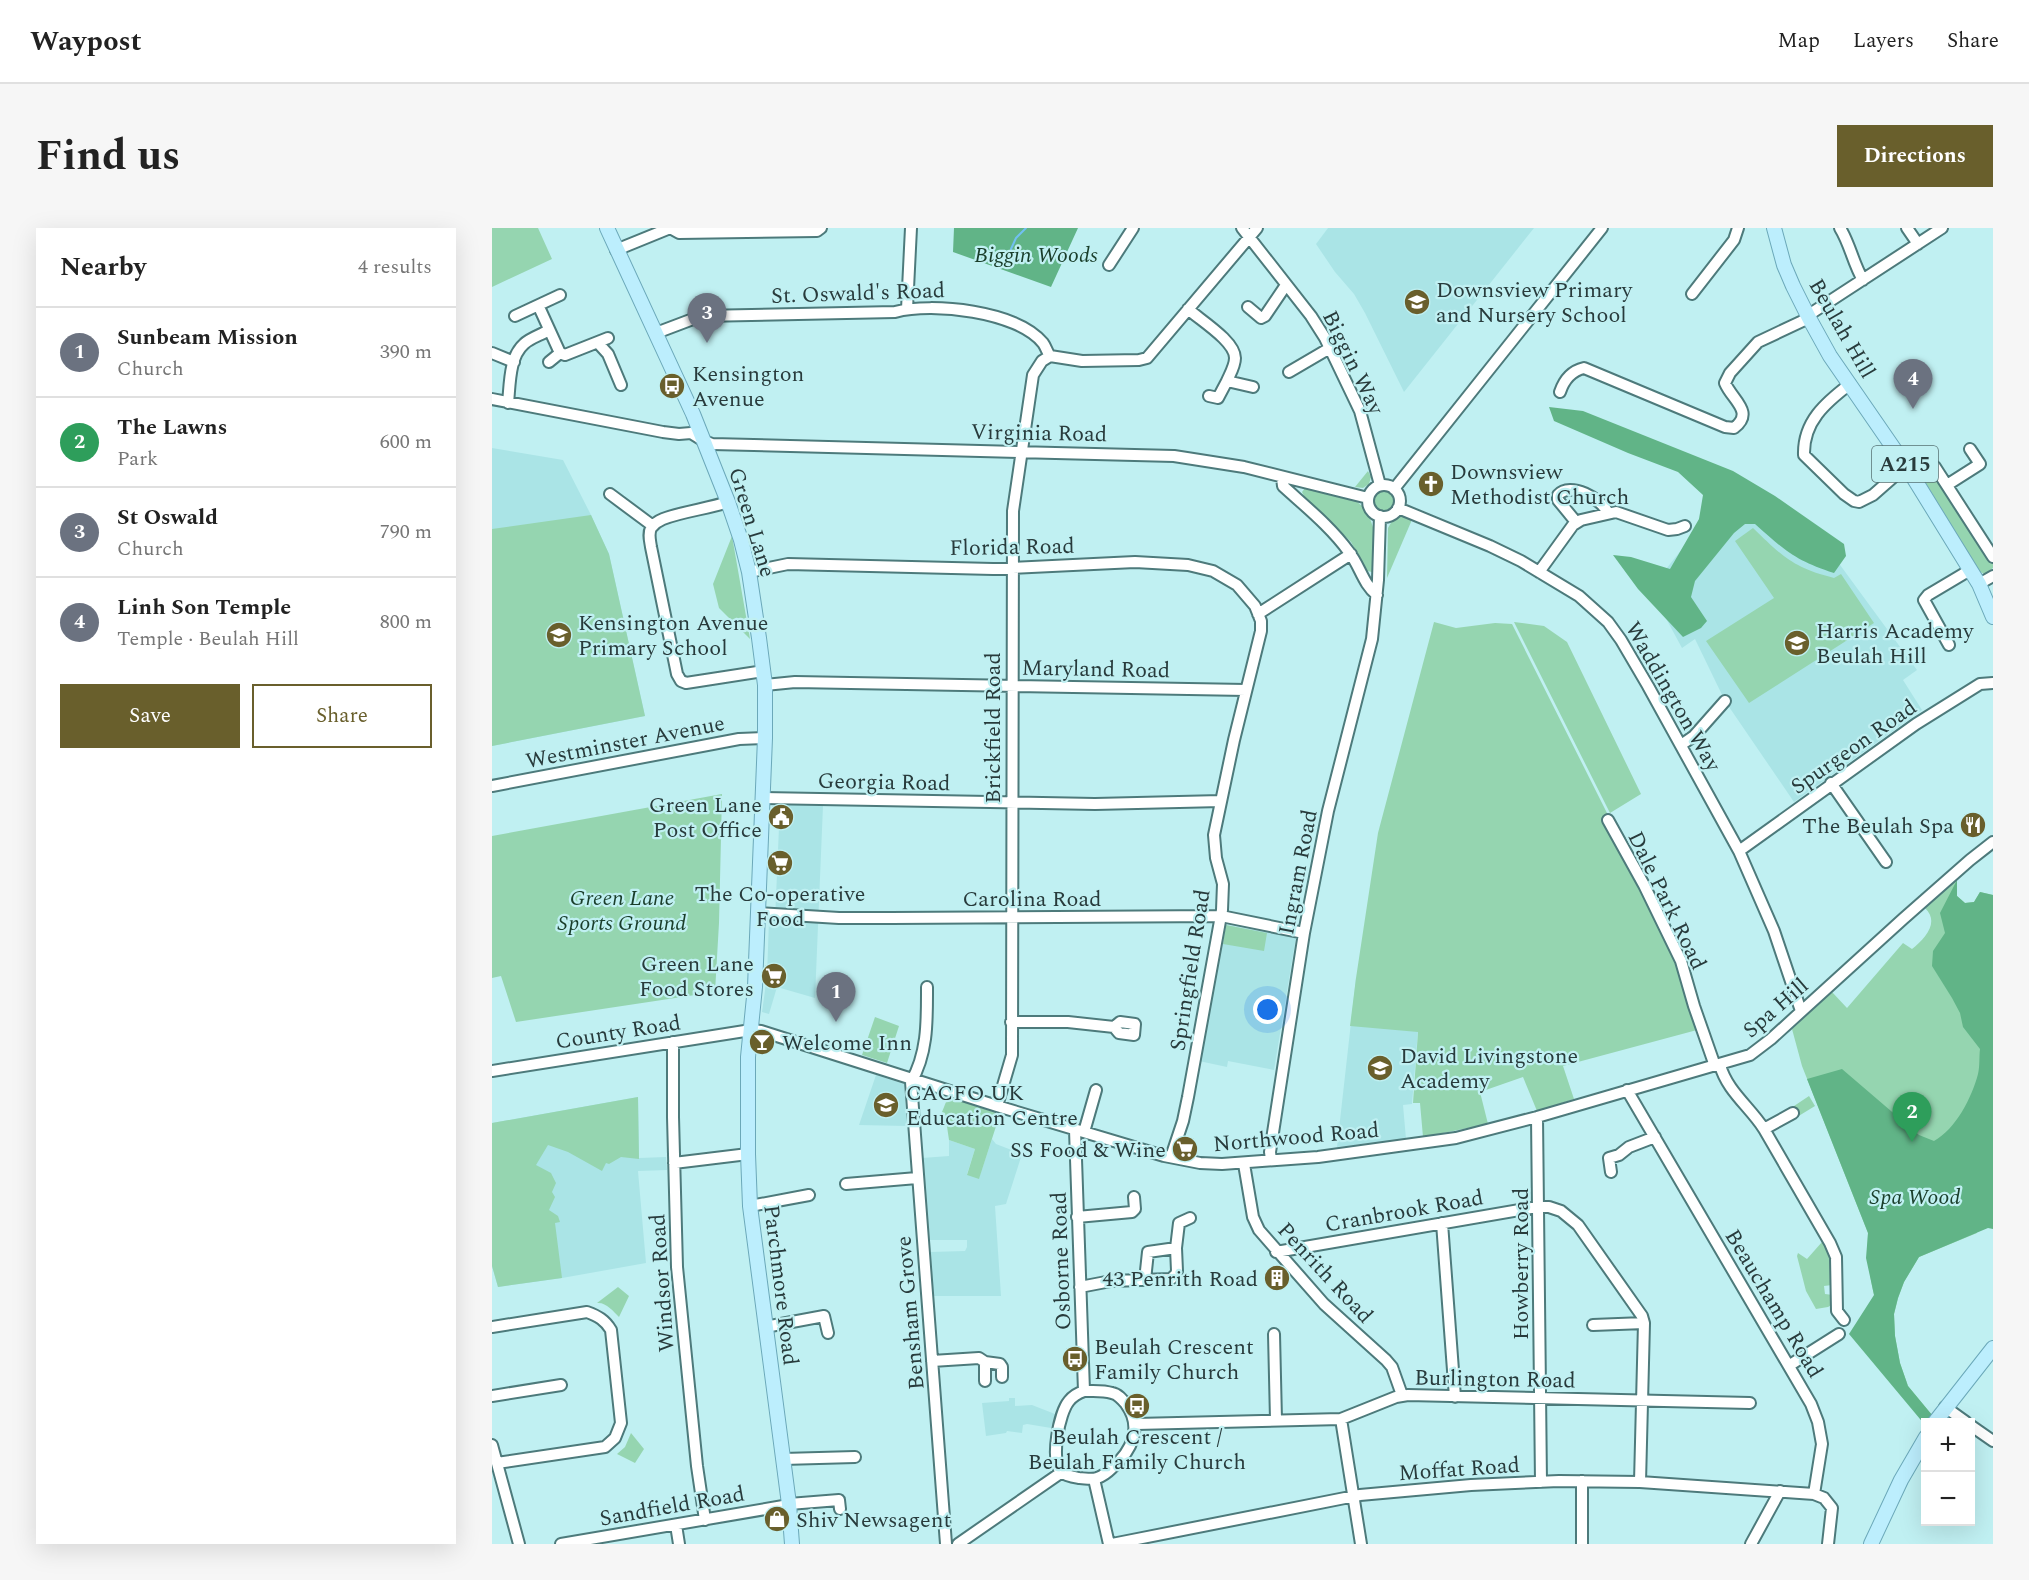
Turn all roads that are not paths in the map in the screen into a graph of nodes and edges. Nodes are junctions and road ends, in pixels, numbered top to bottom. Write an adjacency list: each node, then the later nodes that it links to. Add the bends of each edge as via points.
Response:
1 (607, 228): 16 (main road, Green Lane)
2 (670, 228): 3 (street, via 680,233); 16 (street)
3 (821, 228)
4 (911, 228): 24 (street)
5 (1133, 228): 17 (street)
6 (1242, 228): 14 (street, Biggin Way)
7 (1257, 228): 14 (street)
8 (1602, 228): 52 (street)
9 (1738, 228): 20 (street, via 1734,240)
10 (1774, 228): 27 (main road, Beulah Hill / A215, via 1784,265)
11 (1840, 228): 18 (street)
12 (1907, 228): 15 (street)
13 (1942, 228): 15 (street)
14 (1249, 238): 19 (street, Biggin Way); 25 (street)
15 (1918, 244): 18 (street)
16 (616, 250): 29 (main road, Green Lane)
17 (1109, 265)
18 (1863, 280): 27 (street)
19 (1286, 285): 23 (street, via 1265,316 1261,318); 30 (street, Biggin Way)
20 (1692, 294)
21 (560, 295): 22 (street)
22 (538, 307): 26 (street); 28 (street)
23 (1248, 307)
24 (907, 309): 29 (street, St. Oswald's Road, via 701,316); 33 (street, St. Oswald's Road, via 964,310 999,318 1037,338)
25 (1188, 309): 33 (street, via 1145,359 1082,362); 37 (street, via 1233,350 1235,360)
26 (515, 316)
27 (1808, 317): 38 (main road, Beulah Hill / A215); 41 (street, via 1758,342 1730,373 1725,383 1742,408 1743,417 1734,428 1584,368 1569,376)
28 (549, 330): 32 (street); 34 (street, via 524,344)
29 (656, 333): 45 (main road, Green Lane)
30 (1330, 348): 36 (street); 50 (street, Biggin Way, via 1360,411)
31 (492, 353): 34 (street)
32 (560, 353): 35 (street); 39 (street, via 565,355 603,340)
33 (1050, 356): 47 (street, Brickfield Road, via 1033,375)
34 (514, 362): 44 (street)
35 (549, 362)
36 (1289, 372)
37 (1227, 381): 40 (street); 42 (street, via 1218,398)
38 (1850, 384): 48 (main road, Beulah Hill / A215); 48 (street, via 1815,417 1807,430 1804,455 1848,498 1859,502)
39 (621, 385)
40 (1253, 387)
41 (1560, 392)
42 (1209, 396)
43 (492, 399): 44 (street)
44 (508, 403): 45 (street, via 663,432 691,433)
45 (704, 441): 47 (street, Virginia Road); 55 (main road, Green Lane)
46 (1970, 449): 51 (street, via 1980,464)
47 (1021, 451): 49 (street, Virginia Road, via 1174,456); 64 (street, Brickfield Road, via 1013,511)
48 (1908, 469): 51 (street, via 1930,463); 65 (main road, Beulah Hill / A215)
49 (1282, 477): 54 (street, Virginia Road); 62 (street, via 1283,486)
50 (1380, 485): 52 (street); 54 (street)
51 (1947, 485): 63 (street)
52 (1394, 489): 56 (street, via 1399,498)
53 (610, 494): 60 (street)
54 (1368, 498): 58 (street, via 1370,509)
55 (728, 502): 60 (street, via 663,519); 66 (main road, Green Lane)
56 (1398, 508): 58 (street, via 1392,514); 67 (street, Waddington Way, via 1490,546)
57 (1608, 513): 59 (street); 59 (street, via 1591,498 1563,490 1558,500); 61 (street, via 1624,513 1668,530)
58 (1380, 516): 70 (street, Ingram Road)
59 (1576, 522): 67 (street)
60 (652, 526): 74 (street, via 649,535 678,678 691,683)
61 (1685, 526)
62 (1351, 554): 70 (street, via 1369,588); 71 (street)
63 (1993, 557)
64 (1013, 568): 66 (street, Florida Road, via 788,564); 71 (street, Florida Road, via 1135,561 1196,567 1232,582 1250,599); 77 (street, Brickfield Road)
65 (1970, 570): 69 (main road, Beulah Hill / A215); 73 (street, via 1924,600)
66 (749, 572): 74 (main road, Green Lane)
67 (1539, 572): 81 (street, Waddington Way, via 1579,596 1608,622)
68 (1993, 576): 69 (street)
69 (1979, 584): 72 (main road, Beulah Hill / A215)
70 (1377, 595): 94 (street, Ingram Road, via 1370,648 1338,766)
71 (1258, 614): 78 (street, Springfield Road, via 1261,631)
72 (1993, 617)
73 (1949, 645)
74 (764, 671): 76 (main road, Green Lane)
75 (1993, 682): 82 (street, Spurgeon Road, via 1970,690)
76 (765, 685): 77 (street, Maryland Road); 80 (main road, Green Lane)
77 (1012, 685): 78 (street, Maryland Road); 86 (street, Brickfield Road)
78 (1246, 690): 85 (street, Springfield Road)
79 (1725, 702): 81 (street)
80 (765, 738): 83 (street, Westminster Avenue, via 739,739); 84 (main road, Green Lane)
81 (1681, 745): 89 (street, Waddington Way)
82 (1831, 783): 89 (street, Spurgeon Road); 90 (street)
83 (492, 786)
84 (763, 798): 86 (street, Georgia Road); 91 (main road, Green Lane)
85 (1221, 801): 86 (street, Georgia Road); 92 (street, Springfield Road, via 1214,841 1223,884)
86 (1011, 802): 93 (street, Brickfield Road)
87 (1608, 820): 101 (street, Dale Park Road, via 1681,960 1694,1006)
88 (1993, 842): 96 (street, Spa Hill)
89 (1739, 851): 96 (street, Waddington Way, via 1774,932)
90 (1886, 862)
91 (758, 914): 93 (street, Carolina Road); 99 (main road, Green Lane)
92 (1221, 916): 93 (street, Carolina Road); 94 (street, Carolina Road); 113 (street, Springfield Road, via 1185,1113)
93 (1011, 918): 97 (street, Brickfield Road)
94 (1304, 933): 114 (street, Ingram Road)
95 (927, 987): 103 (street, Bensham Grove, via 927,1032)
96 (1801, 1011): 101 (street, Spa Hill, via 1754,1053)
97 (1011, 1023): 98 (street, via 1068,1022); 106 (street, Brickfield Road, via 1011,1062)
98 (1114, 1027)
99 (751, 1030): 100 (street, County Road); 103 (street, Northwood Road); 112 (main road, Parchmore Road)
100 (673, 1042): 102 (street, County Road); 115 (street, Windsor Road)
101 (1718, 1065): 105 (street, Spa Hill); 109 (street, Dale Park Road, via 1730,1087)
102 (492, 1071)
103 (913, 1079): 106 (street, Northwood Road); 118 (street, Bensham Grove)
104 (1096, 1090): 110 (street, Osborne Road)
105 (1627, 1090): 108 (street, Spa Hill); 111 (street, Beauchamp Road)
106 (997, 1106): 110 (street, Northwood Road)
107 (1793, 1113): 109 (street)
108 (1537, 1117): 114 (street, Northwood Road, via 1456,1138); 123 (street, Howberry Road)
109 (1764, 1129): 131 (street, Dale Park Road, via 1836,1257 1832,1291 1837,1311)
110 (1079, 1131): 113 (street, Northwood Road); 124 (street, Osborne Road)
111 (1655, 1137): 117 (street, via 1609,1158); 142 (street, Beauchamp Road)
112 (748, 1154): 115 (street); 122 (main road, Parchmore Road)
113 (1172, 1157): 116 (street, Northwood Road, via 1200,1163)
114 (1271, 1160): 116 (street, Northwood Road)
115 (674, 1163): 176 (street, Windsor Road, via 677,1266)
116 (1244, 1164): 128 (street, Penrith Road, via 1255,1222)
117 (1611, 1172)
118 (917, 1178): 119 (street); 140 (street, Bensham Grove)
119 (846, 1184)
120 (808, 1195): 122 (street)
121 (1134, 1197): 124 (street, via 1132,1212)
122 (750, 1206): 135 (main road, Parchmore Road)
123 (1539, 1207): 126 (street, Cranbrook Road); 132 (street, via 1561,1211 1578,1225); 150 (street, Howberry Road)
124 (1077, 1217): 130 (street, Osborne Road)
125 (1190, 1218): 127 (street, via 1179,1223)
126 (1442, 1223): 128 (street, Cranbrook Road); 149 (street)
127 (1176, 1248): 129 (street, via 1148,1252); 129 (street, via 1174,1277)
128 (1276, 1252): 147 (street, Penrith Road, via 1335,1315 1386,1360)
129 (1145, 1280): 130 (street)
130 (1080, 1287): 146 (street, Osborne Road)
131 (1844, 1320)
132 (1644, 1323): 133 (street); 151 (street)
133 (1593, 1325)
134 (492, 1327): 165 (street, via 587,1312 597,1315 611,1330 621,1423 615,1438 605,1447)
135 (765, 1327): 136 (street, via 824,1316); 164 (main road, Parchmore Road)
136 (828, 1334)
137 (1274, 1334): 157 (street)
138 (1839, 1334): 142 (street)
139 (1993, 1348): 153 (main road)
140 (932, 1361): 141 (street, via 979,1358); 182 (street, Bensham Grove)
141 (985, 1362): 143 (street, via 1000,1364); 144 (street)
142 (1790, 1365): 172 (street, Beauchamp Road, via 1811,1404 1820,1434 1821,1455)
143 (1002, 1377)
144 (985, 1381)
145 (561, 1385): 148 (street)
146 (1084, 1391): 158 (street, via 1117,1395); 166 (street, via 1069,1401 1062,1414 1057,1450)
147 (1402, 1395): 149 (street, Burlington Road); 156 (street, Burlington Road)
148 (492, 1396)
149 (1455, 1397): 150 (street, Burlington Road)
150 (1540, 1398): 151 (street, Burlington Road); 169 (street, Howberry Road)
151 (1641, 1400): 152 (street, Burlington Road); 170 (street)
152 (1750, 1403)
153 (1945, 1407): 154 (main road); 155 (street)
154 (1938, 1418)
155 (1960, 1418)
156 (1341, 1419): 157 (street, Burlington Road); 173 (street)
157 (1276, 1420): 158 (street, Burlington Road)
158 (1136, 1424): 167 (street, via 1125,1455)
159 (1975, 1428): 160 (street)
160 (1993, 1441)
161 (492, 1445): 165 (street)
162 (1921, 1446): 189 (main road)
163 (855, 1457): 164 (street)
164 (783, 1459): 174 (main road, Parchmore Road)
165 (497, 1463): 178 (street)
166 (1062, 1472): 167 (street); 183 (street)
167 (1094, 1479): 184 (street)
168 (1582, 1481): 169 (street, Moffat Road); 170 (street, Moffat Road); 186 (street)
169 (1541, 1482): 173 (street, Moffat Road)
170 (1640, 1482): 171 (street, Moffat Road)
171 (1780, 1491): 172 (street, Moffat Road); 187 (street)
172 (1814, 1494): 188 (street, via 1832,1508)
173 (1354, 1496): 184 (street, Moffat Road); 185 (street)
174 (789, 1504): 175 (street, Sandfield Road, via 839,1500); 176 (street, Sandfield Road); 181 (main road, Parchmore Road)
175 (840, 1509)
176 (705, 1520): 177 (street, Sandfield Road)
177 (676, 1525): 179 (street, Sandfield Road); 180 (street)
178 (519, 1544)
179 (561, 1544)
180 (679, 1544)
181 (792, 1544)
182 (946, 1544)
183 (957, 1544)
184 (1110, 1544)
185 (1361, 1544)
186 (1582, 1544)
187 (1751, 1544)
188 (1828, 1544)
189 (1871, 1544)

